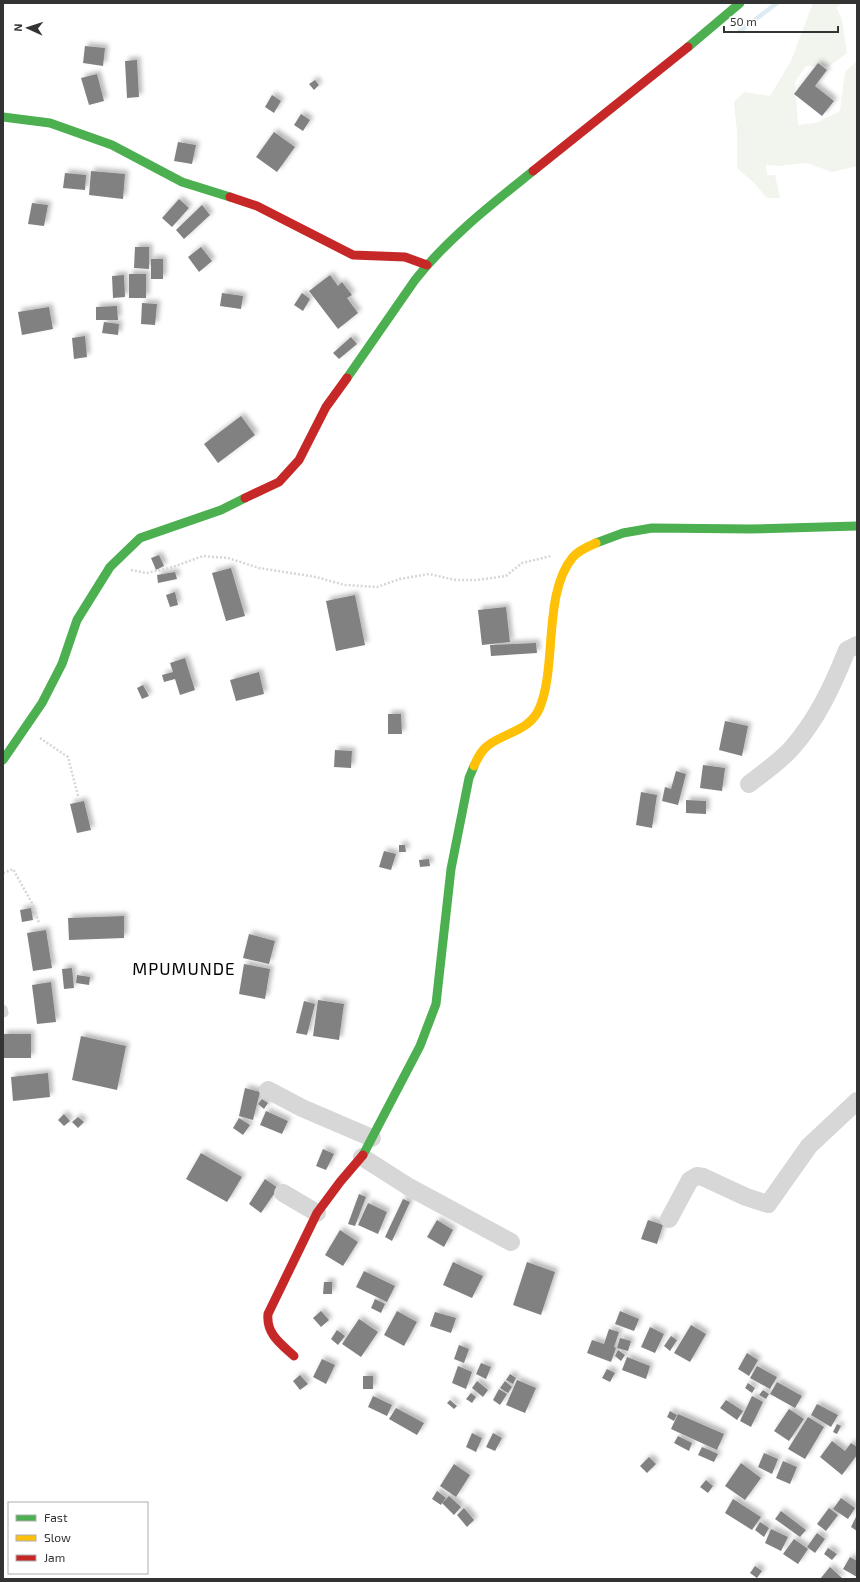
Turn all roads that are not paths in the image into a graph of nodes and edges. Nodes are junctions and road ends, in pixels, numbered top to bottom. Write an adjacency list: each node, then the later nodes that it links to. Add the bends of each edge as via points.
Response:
1 (740, 3): 3 (street, via 507,192)
2 (3, 117): 3 (street, via 50,123 112,145 182,182 257,206 353,255 405,257)
3 (427, 265): 6 (street, via 326,407 299,460 279,482 221,510 140,538 110,567 76,620 62,664 42,703)
4 (857, 526): 10 (street, via 652,528 623,533 591,545 574,556 562,576 557,592 546,681 540,708 521,729 490,744 479,755 469,778 451,869 436,1004 420,1046)
5 (857, 645): 7 (street, via 847,650 816,716 791,749)
6 (3, 760)
7 (749, 784)
8 (268, 1090): 10 (street)
9 (857, 1101): 14 (street, via 809,1146 768,1204 697,1176 690,1180)
10 (372, 1138): 11 (street)
11 (362, 1157): 13 (street); 15 (street, via 410,1187)
12 (284, 1193): 13 (street)
13 (317, 1213): 16 (street, via 266,1321 276,1339)
14 (669, 1219)
15 (511, 1242)
16 (294, 1356)

